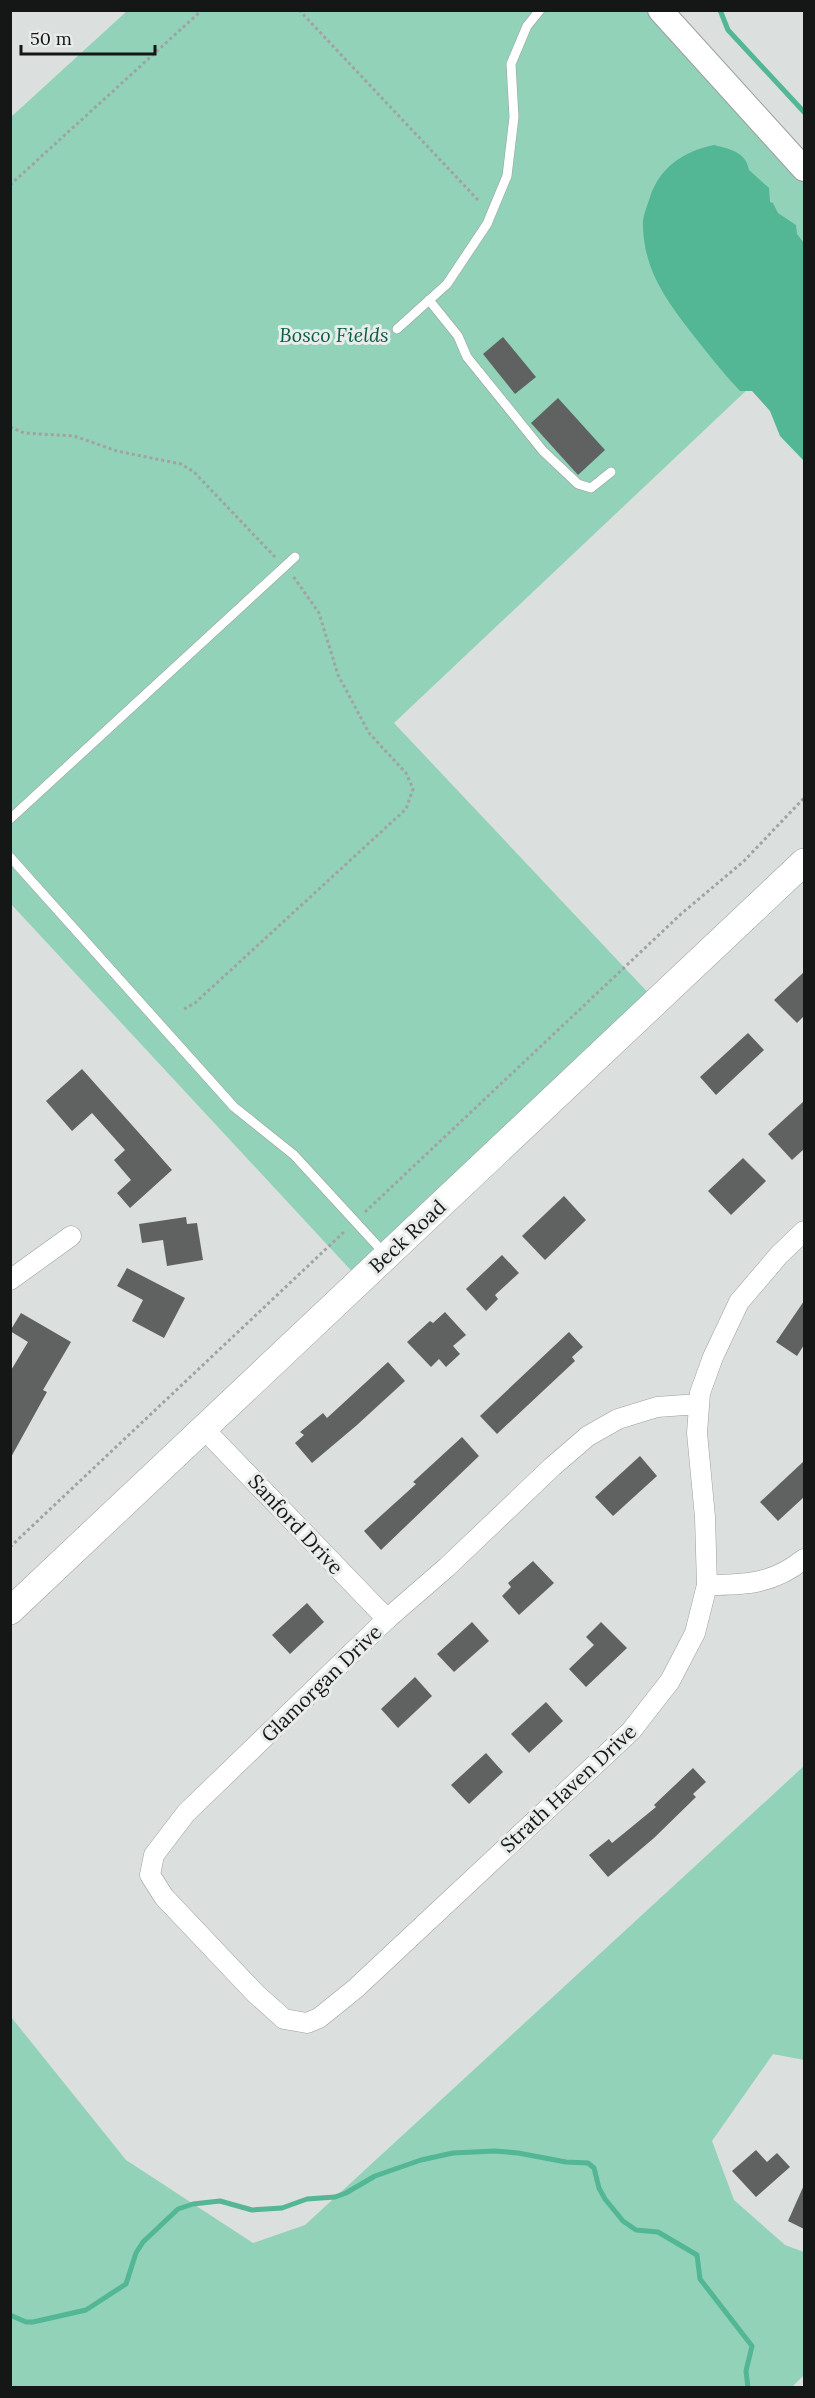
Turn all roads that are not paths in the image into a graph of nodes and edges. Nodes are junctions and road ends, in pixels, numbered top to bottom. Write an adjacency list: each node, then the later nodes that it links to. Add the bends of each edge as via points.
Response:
1 (540, 10): 4 (lane, via 527,26 511,64 514,117 507,176 487,224 447,284)
2 (660, 10): 3 (street)
3 (804, 169)
4 (429, 300): 5 (lane); 6 (lane, via 458,336 467,357 543,451 584,486 591,488)
5 (397, 329)
6 (611, 472)
7 (296, 557): 8 (lane)
8 (10, 819)
9 (10, 857): 13 (lane, via 234,1107 294,1155)
10 (804, 862): 13 (main road, Beck Road)
11 (804, 1231): 15 (street, Strath Haven Drive, via 739,1302 713,1357)
12 (71, 1236): 14 (street)
13 (386, 1256): 16 (main road, Beck Road)
14 (10, 1280)
15 (699, 1404): 18 (street, Strath Haven Drive, via 697,1433); 20 (street, Glamorgan Drive, via 657,1407 618,1419 588,1436)
16 (204, 1429): 19 (main road, Beck Road); 20 (street, Sanford Drive)
17 (804, 1560): 18 (street, via 770,1580)
18 (707, 1585): 21 (street, Strath Haven Drive, via 695,1633 670,1681 631,1731 355,1989)
19 (10, 1611)
20 (387, 1619): 21 (street, Glamorgan Drive, via 186,1813 154,1855 150,1875 164,1897 256,1994 284,2019)
21 (307, 2023)

